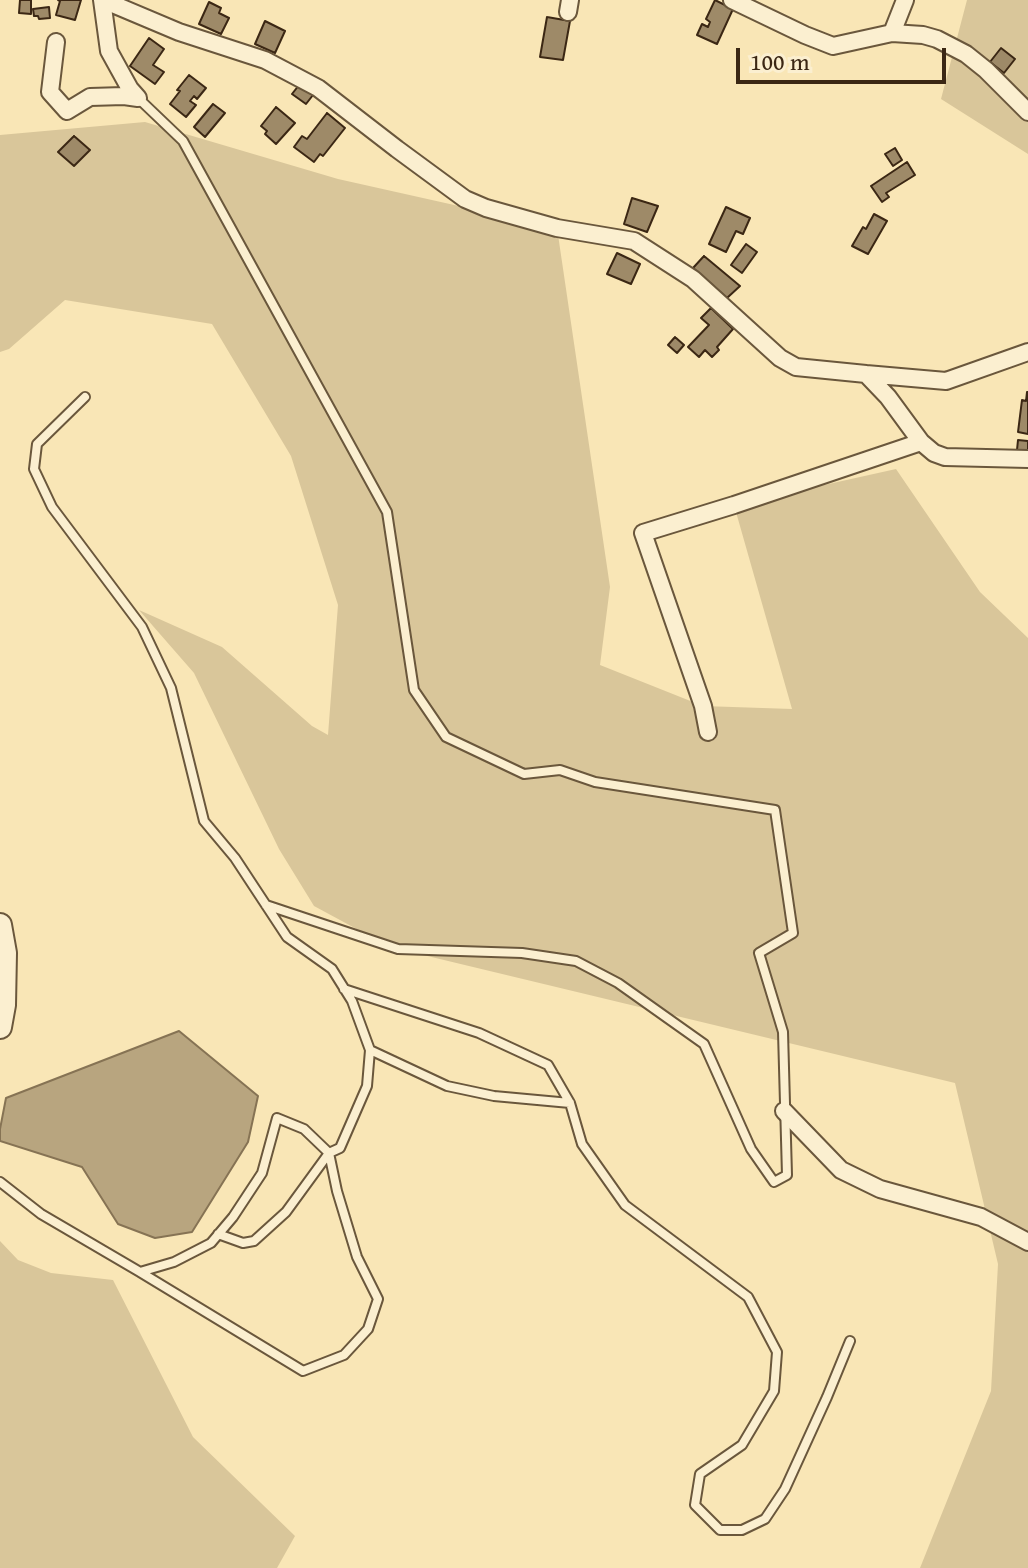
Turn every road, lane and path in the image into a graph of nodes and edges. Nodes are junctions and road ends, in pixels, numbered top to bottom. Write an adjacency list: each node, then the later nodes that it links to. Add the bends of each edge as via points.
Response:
1 (103, 0): 6 (street, via 109,51); 9 (street, via 265,60 318,88 465,199 557,228 634,241 693,279 796,367)
2 (732, 0): 4 (street, via 833,46)
3 (905, 0): 4 (street)
4 (892, 33): 7 (street, via 923,35 966,54)
5 (56, 42): 6 (street, via 50,92 67,111 90,97)
6 (138, 98): 20 (lane, via 183,141 387,512 414,690 446,737 524,774 560,770 595,782 775,810 793,933 759,953 783,1032)
7 (1028, 112)
8 (1028, 352): 9 (street, via 946,381)
9 (866, 374): 11 (street)
10 (85, 397): 14 (lane, via 37,444 34,469 52,507 142,627 171,688 204,821)
11 (921, 442): 12 (street, via 945,457); 13 (street, via 643,533)
12 (1028, 459)
13 (708, 732)
14 (266, 905): 16 (lane, via 287,937 332,969); 20 (lane, via 398,949 522,953 576,961 618,983 704,1044 751,1149 774,1182 787,1175)
15 (0, 925): 17 (street, via 5,953)
16 (344, 989): 18 (lane); 19 (lane, via 479,1033 548,1065)
17 (0, 1027)
18 (370, 1050): 19 (lane, via 447,1086); 21 (lane, via 367,1086 340,1148)
19 (570, 1103): 26 (lane, via 582,1144 625,1205 748,1297 777,1352 774,1391 742,1445 700,1474 695,1505 720,1530 742,1530 765,1519 791,1476)
20 (784, 1111): 24 (street, via 841,1170 880,1189 981,1217)
21 (329, 1153): 23 (lane, via 286,1212 254,1241 243,1243); 23 (lane, via 304,1129 277,1118 262,1173); 25 (lane, via 357,1257 378,1299 368,1329 344,1355 303,1371)
22 (0, 1182): 25 (lane, via 41,1214)
23 (218, 1234): 25 (lane, via 174,1262)
24 (1028, 1242)
25 (140, 1272)
26 (850, 1341)

